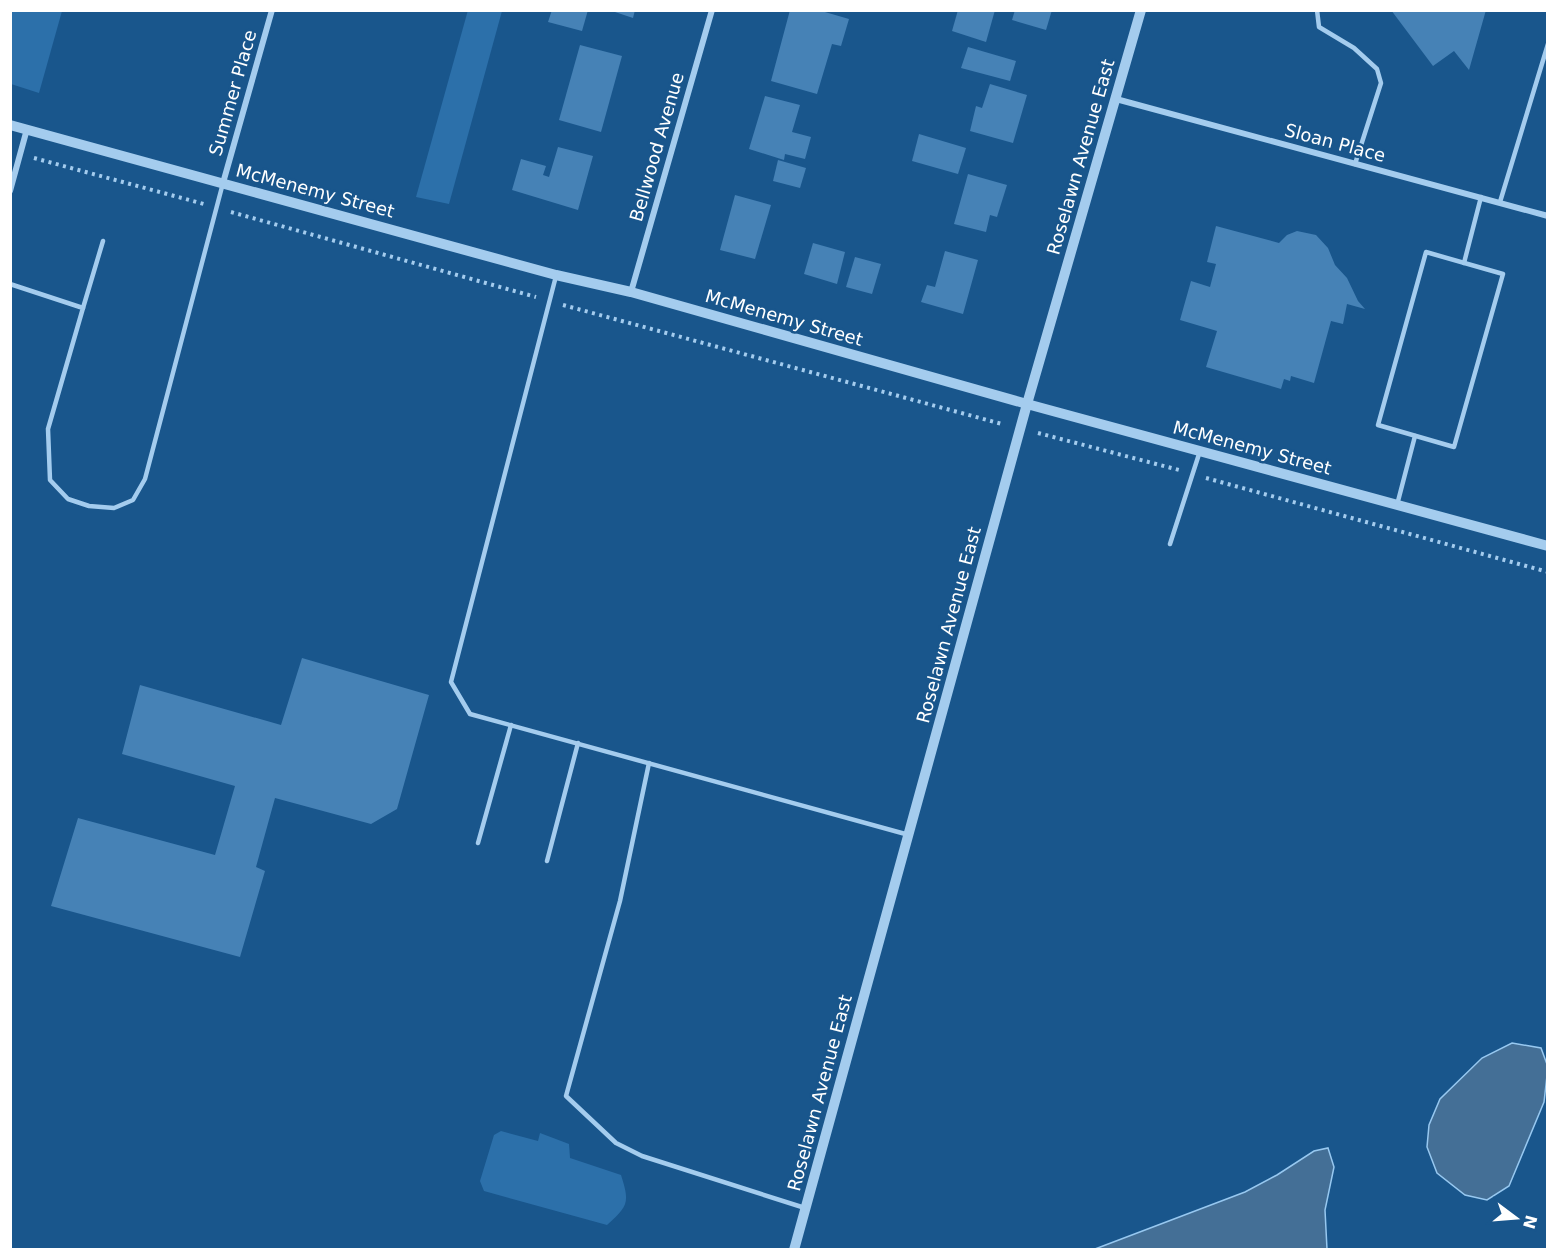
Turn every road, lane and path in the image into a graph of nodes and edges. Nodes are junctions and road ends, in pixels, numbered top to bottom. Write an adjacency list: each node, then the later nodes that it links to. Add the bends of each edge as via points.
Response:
1 (272, 10): 11 (street, Summer Place)
2 (712, 10): 21 (street, Bellwood Avenue)
3 (1141, 10): 6 (street, Roselawn Avenue East)
4 (1317, 10): 10 (lane, via 1319,27 1354,48 1377,69 1381,83)
5 (1547, 45): 14 (lane)
6 (1116, 99): 10 (street, Sloan Place); 24 (street, Roselawn Avenue East)
7 (10, 125): 8 (street, McMenemy Street)
8 (27, 129): 9 (street); 11 (street, McMenemy Street)
9 (21, 154): 12 (street); 15 (path)
10 (1355, 164): 13 (street, Sloan Place)
11 (223, 183): 15 (lane); 19 (street, McMenemy Street)
12 (10, 191)
13 (1481, 197): 14 (street, Sloan Place); 18 (lane)
14 (1500, 202): 16 (street, Sloan Place)
15 (217, 207): 22 (path); 23 (lane, via 146,479 133,500 114,508 68,499 50,480 48,429)
16 (1548, 216)
17 (103, 241): 23 (lane)
18 (1464, 263): 26 (lane, via 1426,252 1378,425); 26 (lane, via 1503,274 1454,447)
19 (556, 275): 21 (street, McMenemy Street); 22 (lane)
20 (10, 284): 23 (lane)
21 (631, 292): 24 (street, McMenemy Street)
22 (550, 301): 25 (path); 33 (lane, via 451,682 470,714)
23 (83, 308)
24 (1027, 404): 25 (street, Roselawn Avenue East); 27 (street, McMenemy Street)
25 (1020, 429): 28 (path); 36 (street, Roselawn Avenue East)
26 (1415, 436): 29 (lane)
27 (1200, 451): 28 (lane); 29 (street, McMenemy Street)
28 (1193, 474): 30 (lane); 32 (path)
29 (1397, 505): 31 (street, McMenemy Street)
30 (1170, 544)
31 (1548, 546)
32 (1548, 572)
33 (511, 725): 34 (lane); 37 (lane)
34 (578, 743): 35 (lane); 38 (lane)
35 (649, 763): 36 (lane); 39 (lane, via 620,901 566,1096 616,1143 642,1156)
36 (909, 835): 39 (street, Roselawn Avenue East)
37 (478, 843)
38 (547, 861)
39 (805, 1208): 40 (street, Roselawn Avenue East)
40 (794, 1250)

